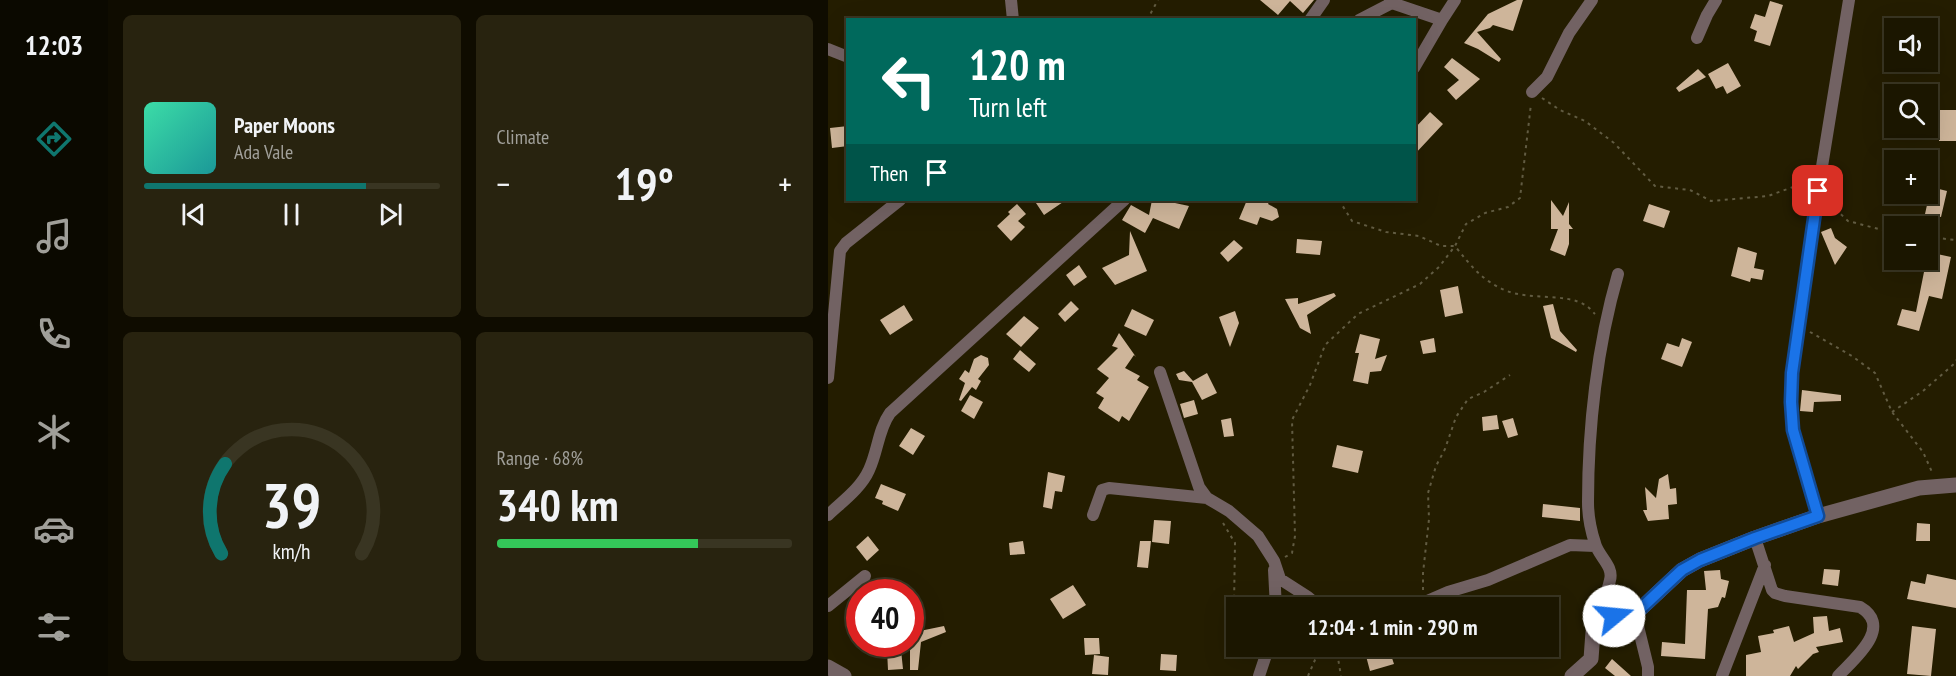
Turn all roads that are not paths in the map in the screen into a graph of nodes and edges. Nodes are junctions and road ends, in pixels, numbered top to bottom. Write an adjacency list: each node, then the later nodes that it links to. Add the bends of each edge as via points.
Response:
1 (1011, 0): 8 (street)
2 (1324, 0): 9 (street)
3 (1455, 0): 11 (street)
4 (1592, 0): 16 (street, via 1569,33 1547,77)
5 (1716, 0): 12 (street)
6 (1849, 0): 26 (street, via 1792,373 1793,430)
7 (1391, 1): 10 (street); 11 (street)
8 (1013, 18)
9 (1311, 18)
10 (1362, 18)
11 (1442, 20): 15 (street)
12 (1697, 38)
13 (828, 49): 14 (street)
14 (846, 56)
15 (1416, 65)
16 (1532, 92)
17 (899, 201): 21 (street, via 840,251)
18 (1123, 201): 24 (street, via 890,413 863,481)
19 (1618, 274): 28 (street, via 1609,306 1589,432 1588,504)
20 (1160, 372): 23 (street, via 1199,487)
21 (828, 378)
22 (1956, 485): 26 (street, via 1919,488)
23 (1207, 498): 25 (street, via 1109,488 1102,490); 29 (street, via 1248,525)
24 (828, 514)
25 (1093, 515)
26 (1818, 516): 27 (street)
27 (1755, 538): 30 (street); 36 (street, via 1682,570)
28 (1595, 546): 34 (street, via 1570,545); 37 (street, via 1610,569 1611,580)
29 (1274, 561): 32 (street); 33 (street, via 1280,579)
30 (1765, 565): 44 (street); 45 (street, via 1775,593 1866,611 1873,626 1872,636)
31 (865, 576): 35 (street)
32 (1276, 597)
33 (1307, 597)
34 (1436, 597)
35 (828, 606)
36 (1635, 614): 37 (street); 43 (street)
37 (1594, 618): 42 (street, via 1591,659)
38 (1265, 657): 41 (street)
39 (828, 667): 40 (street)
40 (844, 676)
41 (1259, 676)
42 (1572, 676)
43 (1648, 676)
44 (1722, 676)
45 (1838, 676)

